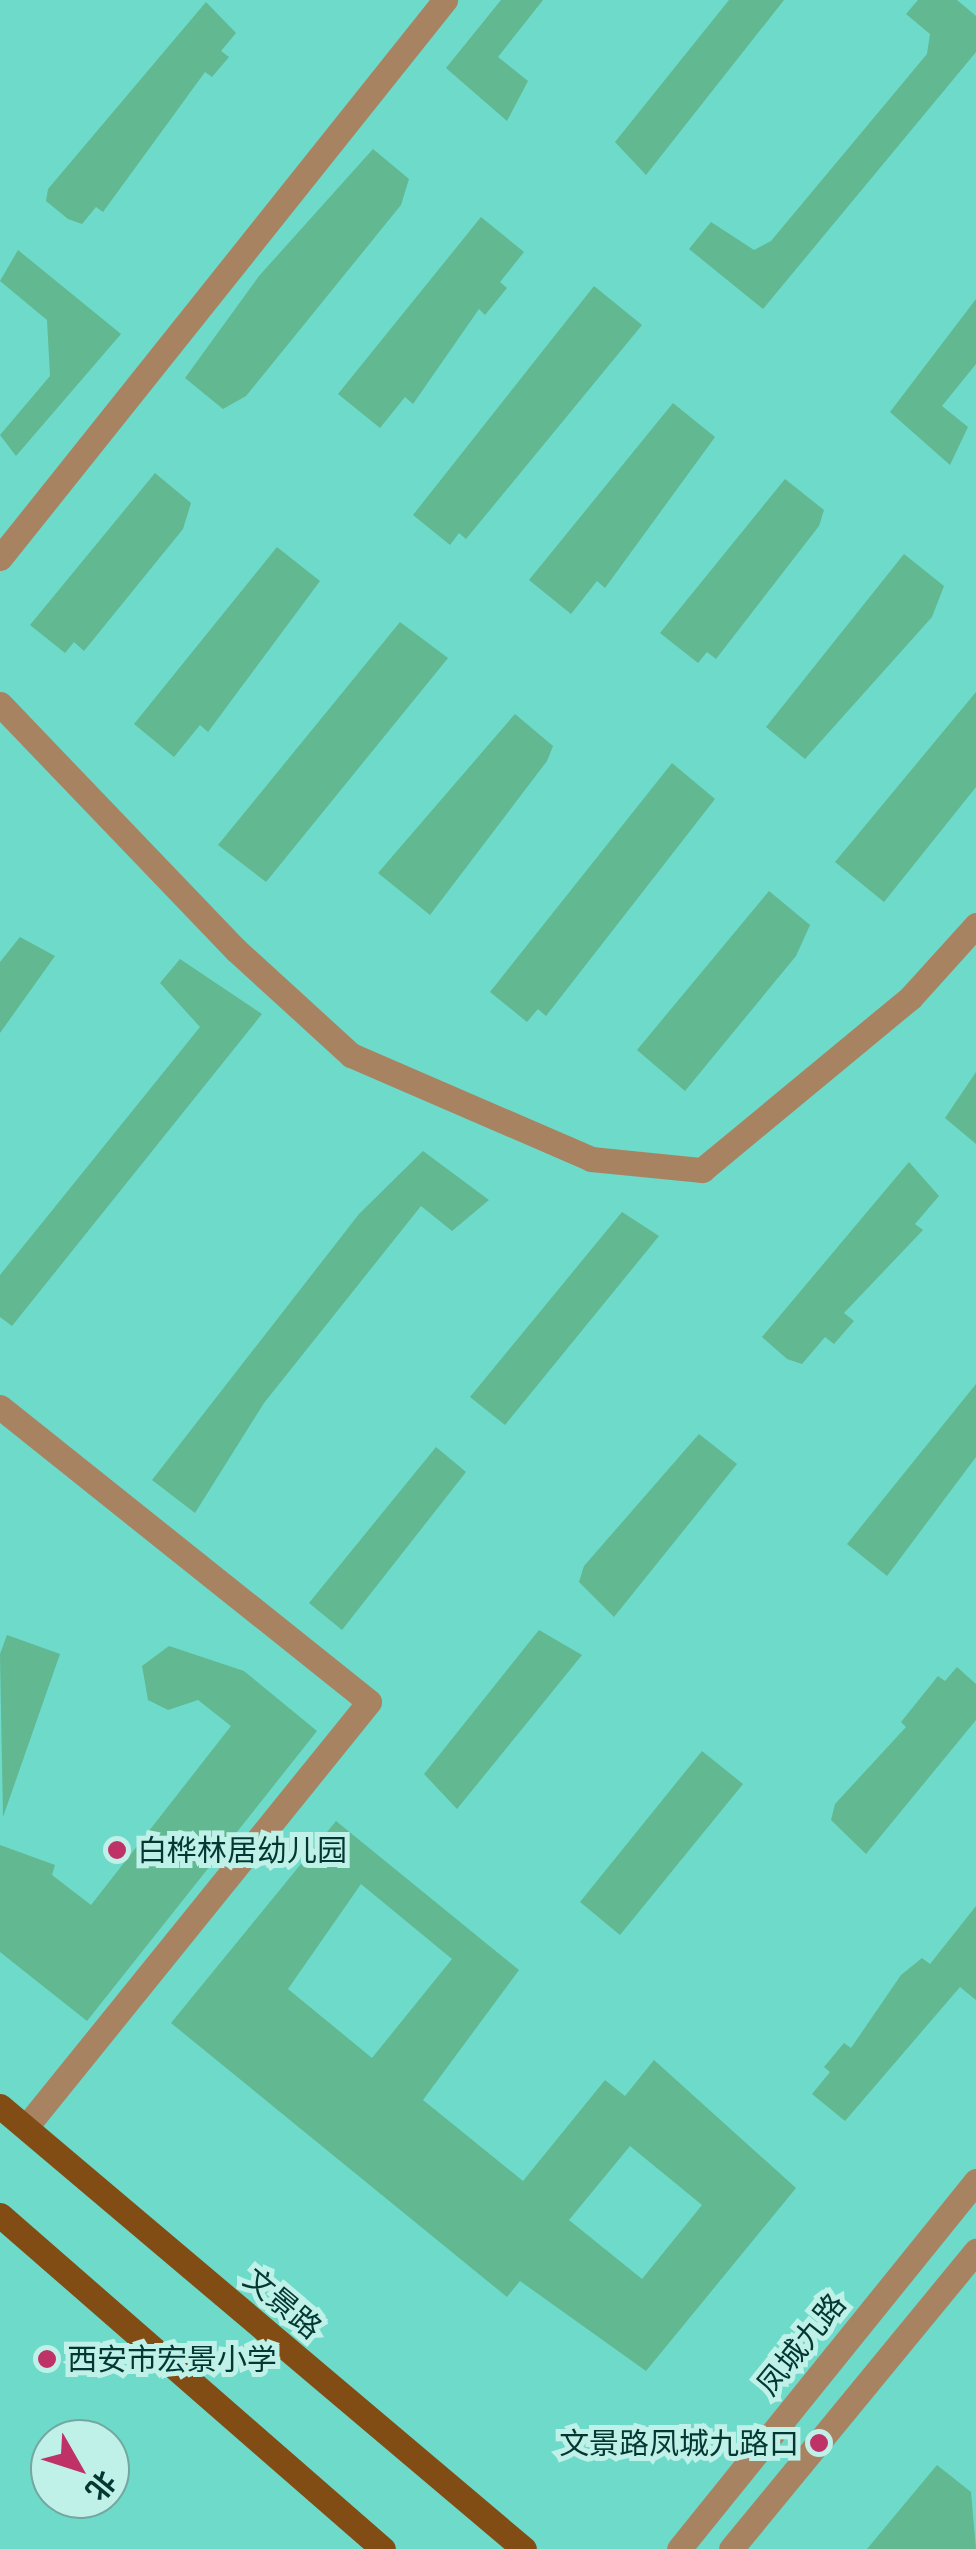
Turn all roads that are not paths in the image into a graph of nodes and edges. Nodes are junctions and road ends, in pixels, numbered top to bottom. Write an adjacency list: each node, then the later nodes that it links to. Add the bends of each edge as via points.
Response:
1 (446, 0): 2 (street)
2 (0, 558)
3 (0, 704): 4 (street, via 236,950 351,1055 591,1158 702,1170 911,997)
4 (976, 926)
5 (0, 1407): 7 (street, via 369,1702)
6 (0, 2106): 7 (main road, 文景路)
7 (26, 2127): 12 (main road, 文景路)
8 (976, 2181): 13 (street, 凤城九路)
9 (0, 2216): 11 (main road)
10 (976, 2251): 14 (street)
11 (382, 2549)
12 (524, 2549)
13 (679, 2549)
14 (731, 2549)

